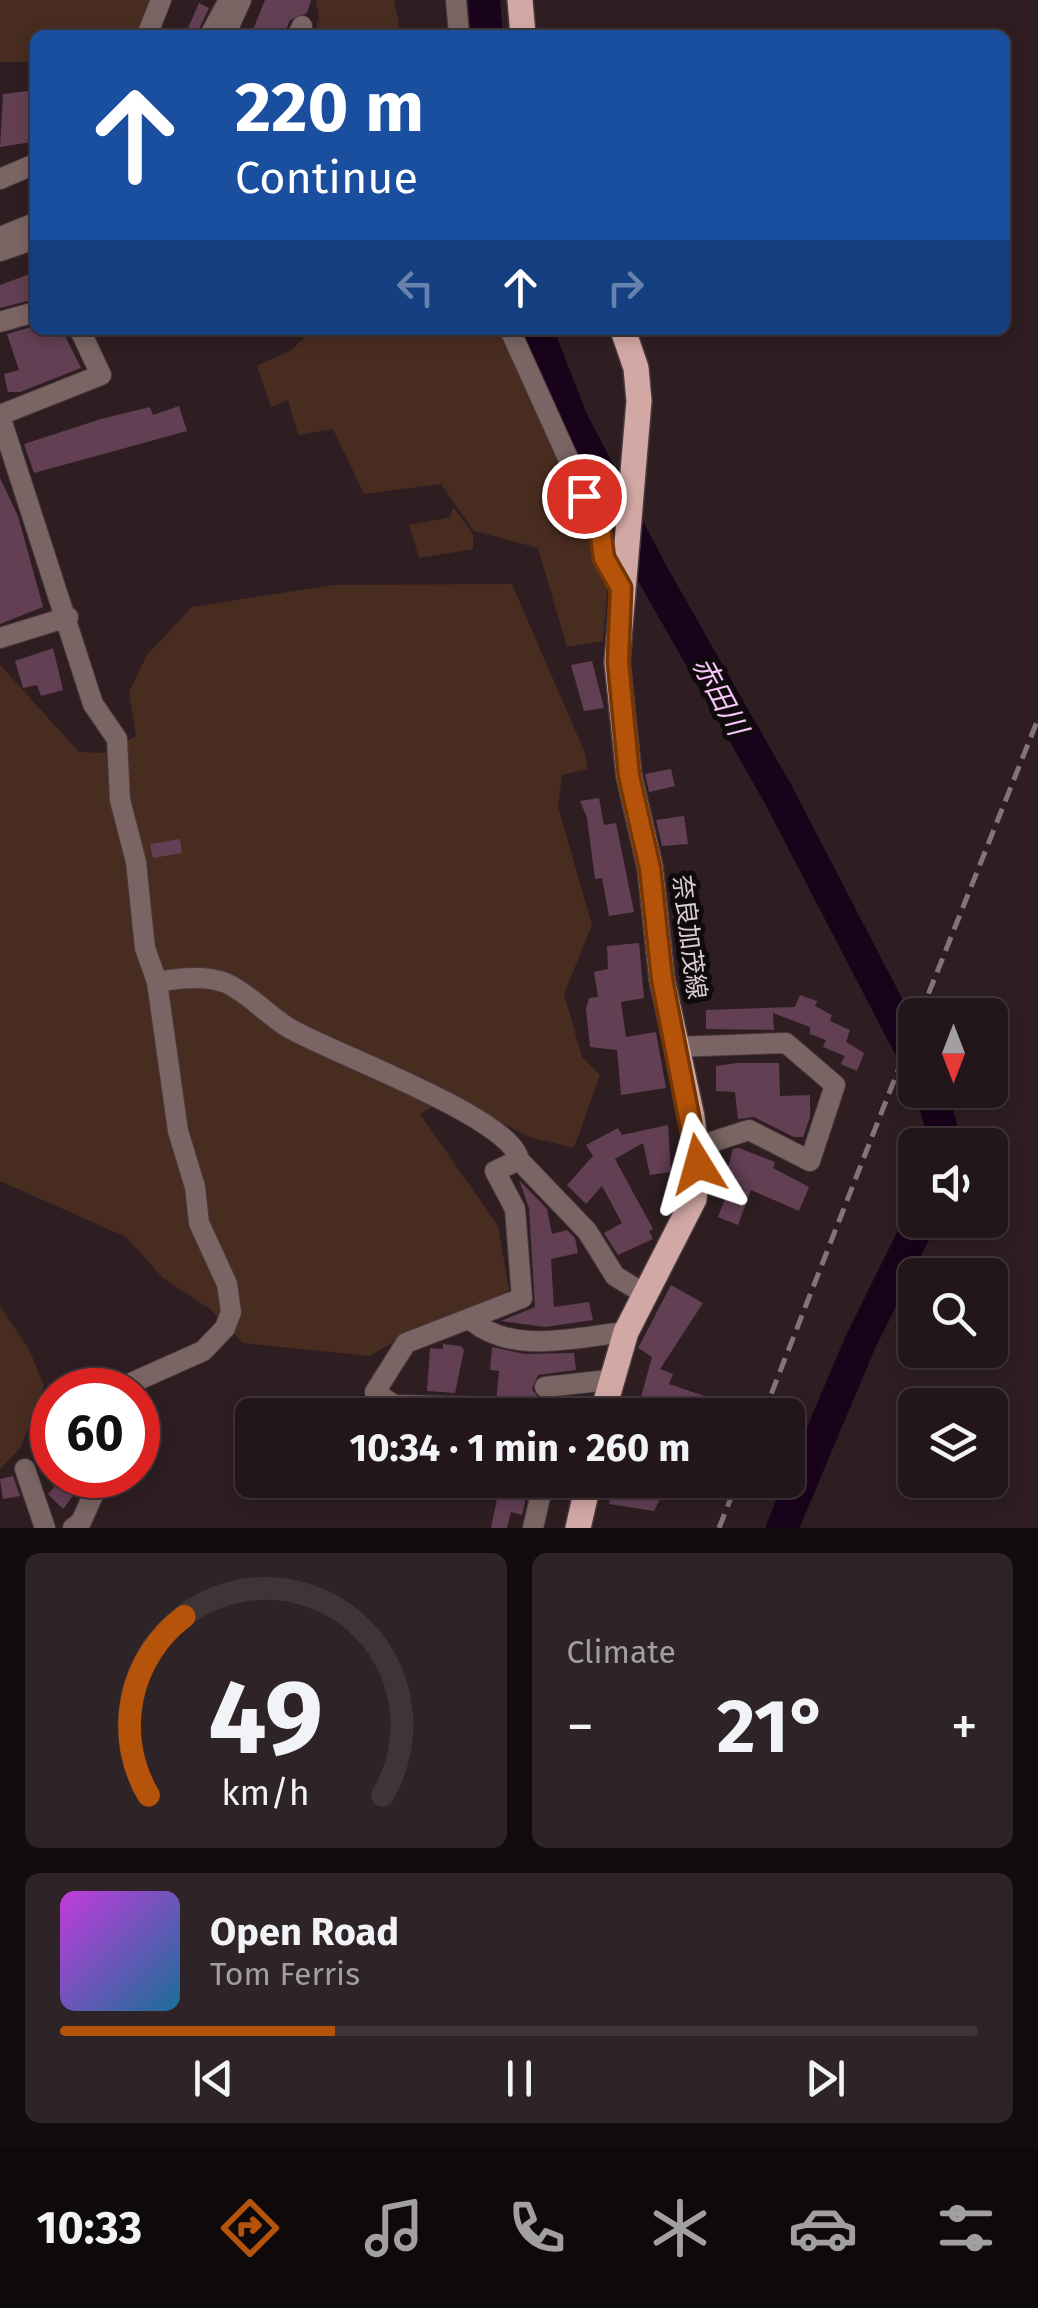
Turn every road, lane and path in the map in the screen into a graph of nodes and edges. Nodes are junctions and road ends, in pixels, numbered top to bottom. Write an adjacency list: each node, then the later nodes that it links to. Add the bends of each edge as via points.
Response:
1 (162, 0): 6 (street)
2 (229, 0): 7 (street)
3 (241, 0): 8 (street)
4 (456, 0): 9 (street)
5 (520, 0): 10 (main road)
6 (149, 30)
7 (213, 30)
8 (227, 30)
9 (459, 30)
10 (523, 30)
11 (30, 166): 12 (street)
12 (0, 179)
13 (30, 225): 14 (street)
14 (0, 236)
15 (30, 241): 16 (street)
16 (0, 251)
17 (30, 313): 18 (street)
18 (0, 322)
19 (82, 335): 22 (street, via 102,375)
20 (512, 335): 23 (street, via 600,529 604,558)
21 (624, 335): 23 (main road, 奈良加茂線, via 638,383 636,474)
22 (0, 416): 24 (street)
23 (622, 582): 27 (main road, 奈良加茂線, via 618,662 629,776 650,868)
24 (68, 617): 25 (street); 26 (street, via 93,704 117,739 139,916)
25 (0, 638)
26 (157, 982): 29 (street, via 224,982 286,1026 482,1120 514,1146); 33 (street, via 178,1131 199,1222 232,1312 202,1350)
27 (675, 1047): 28 (main road, 奈良加茂線); 28 (street, via 786,1043 836,1085 810,1161 749,1130)
28 (696, 1147): 30 (main road, 奈良加茂線, via 694,1198)
29 (519, 1160): 30 (street, via 587,1231 614,1276); 31 (street, via 496,1170 515,1209 522,1298)
30 (643, 1294): 32 (main road, 奈良加茂線)
31 (472, 1321): 32 (street, via 494,1338 541,1341); 36 (street, via 406,1343 375,1392)
32 (626, 1332): 34 (main road, 奈良加茂線)
33 (160, 1370)
34 (609, 1380): 35 (street); 37 (main road, 奈良加茂線)
35 (544, 1387)
36 (383, 1398)
37 (605, 1398)
38 (25, 1469): 42 (street)
39 (92, 1498): 43 (street)
40 (540, 1498): 44 (street)
41 (585, 1498): 45 (main road)
42 (45, 1528)
43 (73, 1528)
44 (532, 1528)
45 (578, 1528)

